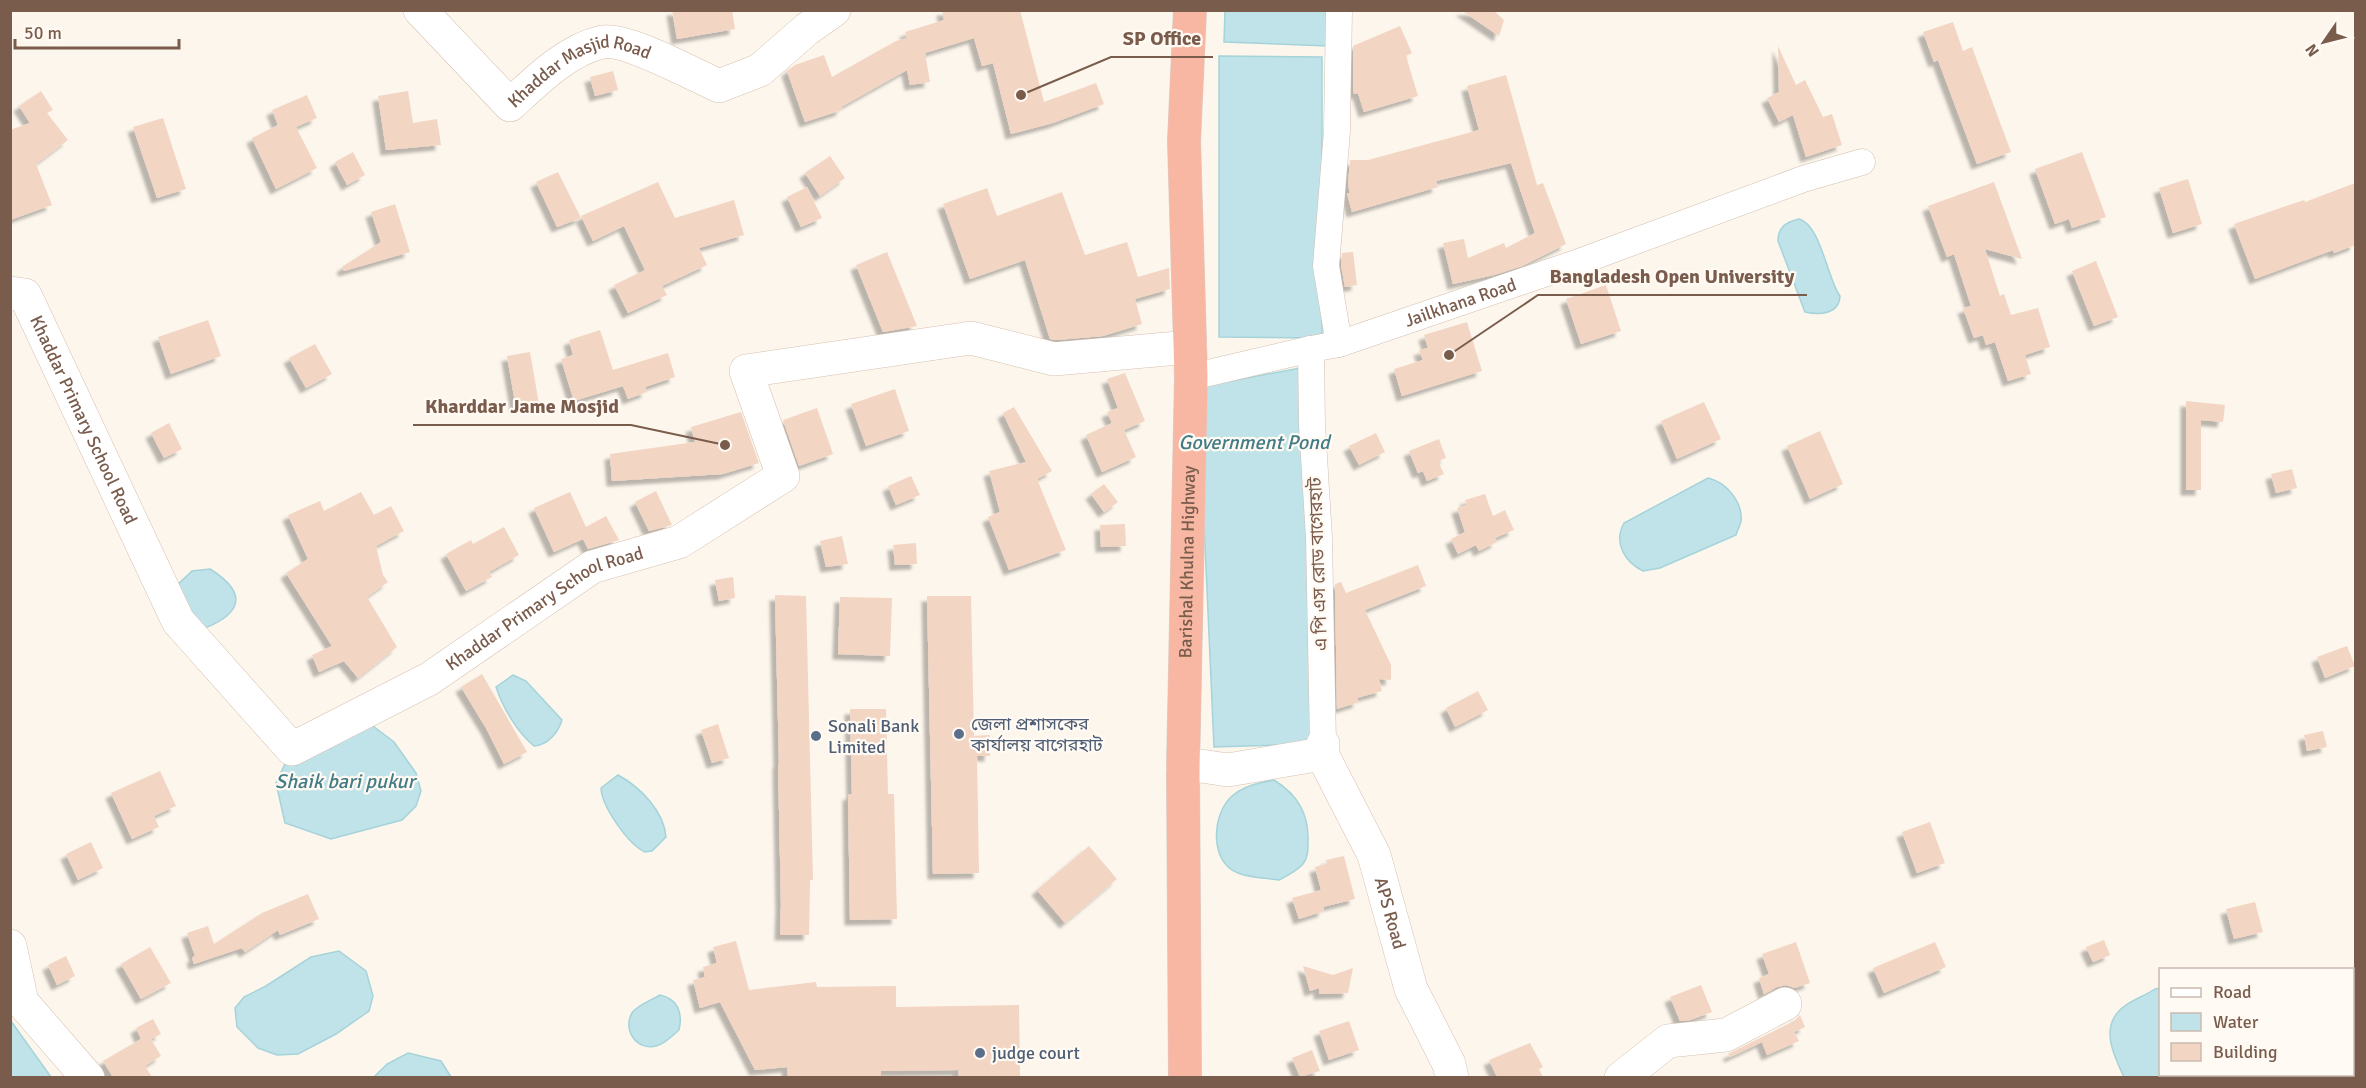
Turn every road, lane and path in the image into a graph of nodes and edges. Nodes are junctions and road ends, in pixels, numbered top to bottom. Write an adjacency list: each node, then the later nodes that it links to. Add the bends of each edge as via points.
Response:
1 (420, 10): 2 (street, Khaddar Masjid Road, via 510,105 572,55 604,42 632,46 719,86 760,70)
2 (834, 10)
3 (1190, 10): 9 (highway, Barishal Khulna Highway, via 1184,141)
4 (1339, 10): 7 (street, via 1337,131 1326,266)
5 (1862, 162): 7 (street, Jailkhana Road, via 1803,179 1579,262)
6 (10, 293): 9 (street, Khaddar Primary School Road, via 25,295 178,621 292,749 429,679 592,567 679,542 783,476 746,370 971,338 1054,359)
7 (1339, 344): 8 (street, Jailkhana Road)
8 (1311, 349): 9 (street, Jailkhana Road); 10 (street, এ পি এস রোড বাগেরহাট)
9 (1190, 362): 11 (highway, Barishal Khulna Highway)
10 (1322, 749): 11 (street, via 1228,770 1201,766); 16 (street, APS Road, via 1374,855 1411,989)
11 (1184, 769): 15 (highway, Barishal Khulna Highway)
12 (10, 946): 14 (street, via 22,1002)
13 (1785, 1004): 17 (street, via 1726,1035 1668,1041)
14 (88, 1077)
15 (1185, 1077)
16 (1452, 1077)
17 (1621, 1077)

